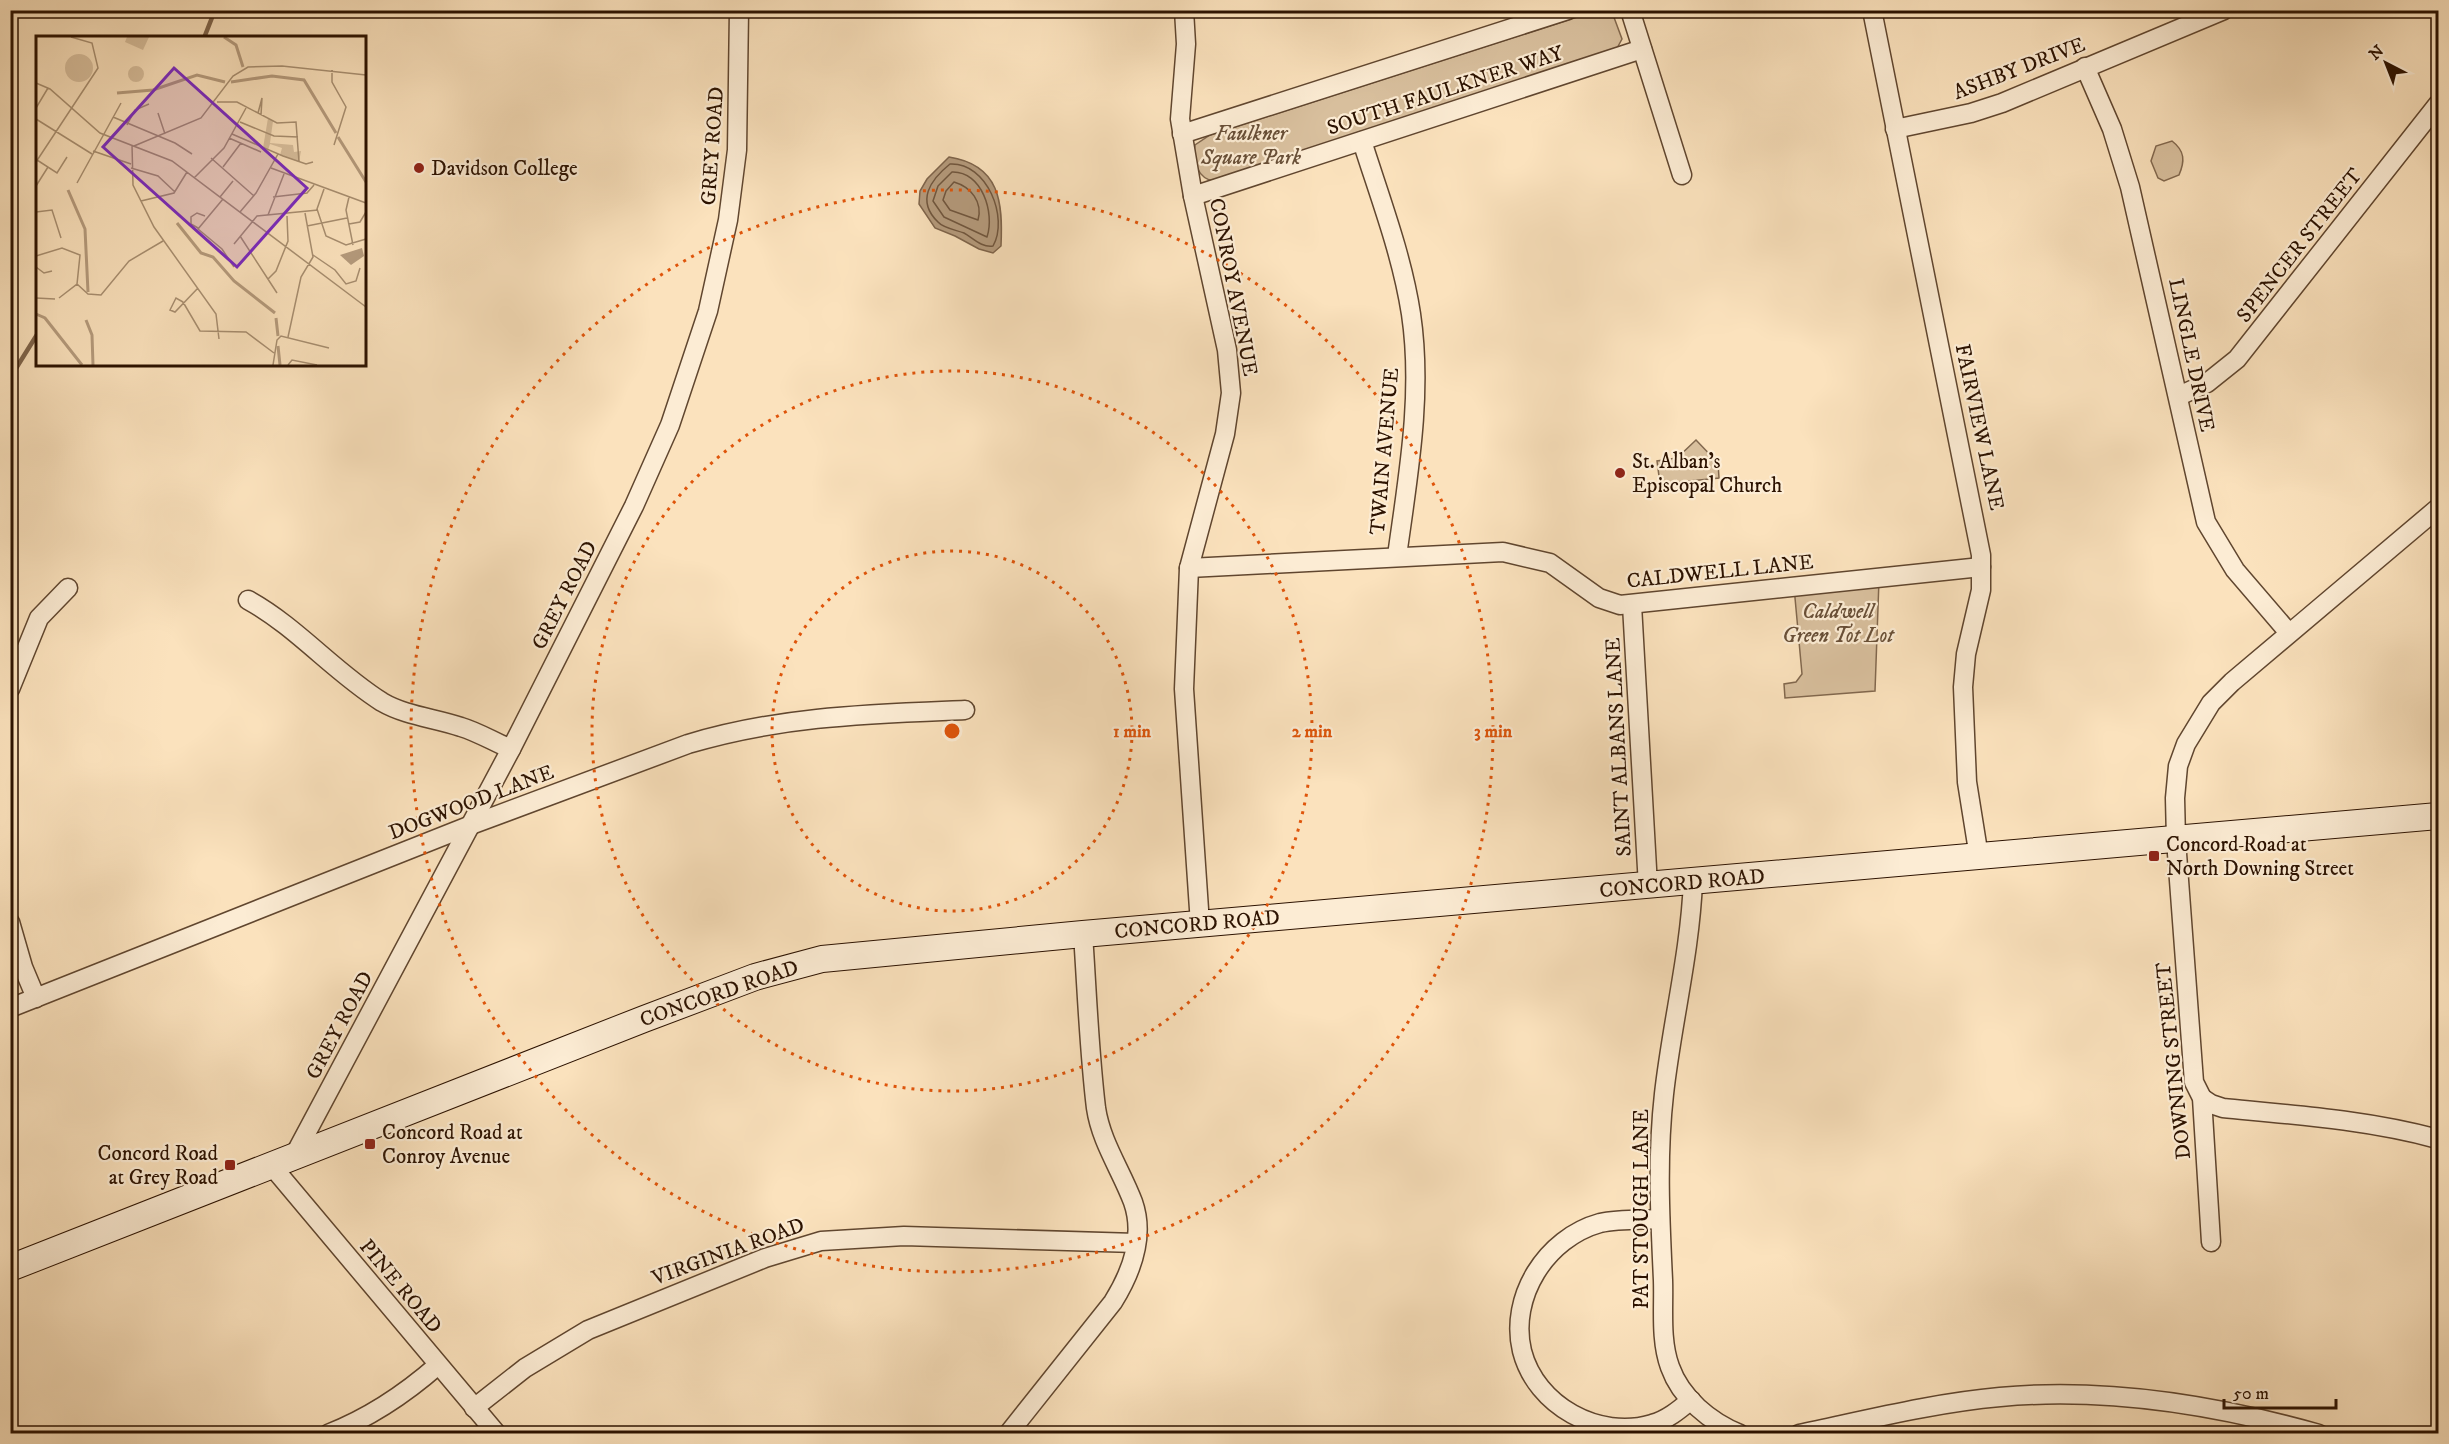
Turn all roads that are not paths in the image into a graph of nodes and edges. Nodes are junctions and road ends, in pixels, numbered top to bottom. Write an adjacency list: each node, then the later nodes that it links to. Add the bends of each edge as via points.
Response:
1 (739, 10): 26 (street, GREY ROAD, via 733,186 720,261 700,337 654,465)
2 (1184, 10): 11 (street, CONROY AVENUE)
3 (1568, 10): 11 (street)
4 (1630, 10): 7 (street)
5 (1872, 10): 10 (street, FAIRVIEW LANE)
6 (2224, 10): 8 (street, ASHBY DRIVE)
7 (1642, 49): 12 (street, SOUTH FAULKNER WAY); 13 (street)
8 (2085, 67): 10 (street, ASHBY DRIVE, via 1971,113); 15 (street, LINGLE DRIVE, via 2112,129 2130,187)
9 (2439, 104): 15 (street, SPENCER STREET, via 2237,359 2207,383)
10 (1895, 129): 18 (street, FAIRVIEW LANE, via 1973,507)
11 (1182, 134): 14 (street, CONROY AVENUE)
12 (1362, 141): 14 (street, SOUTH FAULKNER WAY); 17 (street, TWAIN AVENUE, via 1404,282 1414,344 1415,408)
13 (1682, 175)
14 (1193, 196): 19 (street, CONROY AVENUE, via 1227,350 1231,393 1225,434)
15 (2179, 396): 23 (street, LINGLE DRIVE, via 2206,522 2235,570)
16 (2439, 508): 23 (street, DOWNING STREET)
17 (1397, 556): 19 (street, CALDWELL LANE); 22 (street, CALDWELL LANE, via 1519,554 1550,563 1606,602)
18 (1981, 567): 22 (street, CALDWELL LANE); 30 (street, FAIRVIEW LANE, via 1979,606 1966,654 1963,687 1967,782)
19 (1190, 568): 34 (street, CONROY AVENUE, via 1184,689)
20 (68, 588): 24 (street, via 39,618)
21 (248, 600): 26 (street, via 273,613 350,681 385,703 460,726)
22 (1632, 605): 32 (street, SAINT ALBANS LANE)
23 (2289, 633): 29 (street, DOWNING STREET, via 2232,682 2199,720 2178,766)
24 (10, 689)
25 (965, 710): 28 (street, DOGWOOD LANE, via 831,715 714,736)
26 (511, 749): 28 (street, GREY ROAD)
27 (2439, 816): 29 (main road, CONCORD ROAD)
28 (471, 825): 36 (street, DOGWOOD LANE); 40 (street, GREY ROAD)
29 (2176, 840): 30 (main road, CONCORD ROAD); 38 (street, DOWNING STREET, via 2194,1082)
30 (1978, 857): 31 (main road, CONCORD ROAD)
31 (1693, 882): 32 (main road, CONCORD ROAD); 41 (street, PAT STOUGH LANE, via 1686,964 1664,1092)
32 (1648, 886): 34 (main road, CONCORD ROAD)
33 (10, 922): 36 (street)
34 (1200, 924): 35 (main road, CONCORD ROAD)
35 (1083, 934): 40 (main road, CONCORD ROAD, via 822,959 791,966 644,1019); 43 (street, via 1096,1109 1109,1153 1133,1202)
36 (36, 998): 37 (street, DOGWOOD LANE)
37 (10, 1008)
38 (2202, 1098): 39 (street, via 2223,1108 2322,1117); 42 (street, DOWNING STREET)
39 (2439, 1139)
40 (283, 1161): 44 (main road, CONCORD ROAD); 45 (street, PINE ROAD)
41 (1660, 1219): 46 (street, PAT STOUGH LANE, via 1666,1349 1678,1385); 46 (street, via 1600,1224 1549,1253 1527,1290 1521,1313 1521,1344 1533,1377 1544,1391 1558,1405 1591,1423 1619,1428 1651,1425)
42 (2211, 1242)
43 (1136, 1243): 47 (street, VIRGINIA ROAD, via 904,1236 821,1241 765,1258 588,1330 525,1368); 50 (street, via 1126,1280 1113,1302)
44 (10, 1268)
45 (438, 1365): 47 (street, PINE ROAD); 48 (street, via 401,1395)
46 (1691, 1400): 51 (street, PAT STOUGH LANE, via 1713,1419)
47 (474, 1408): 49 (street, PINE ROAD)
48 (328, 1434)
49 (497, 1434)
50 (1008, 1434)
51 (1740, 1434)
52 (1800, 1434): 53 (street, via 1942,1404 2003,1396 2083,1395 2156,1399 2259,1417)
53 (2319, 1434)

